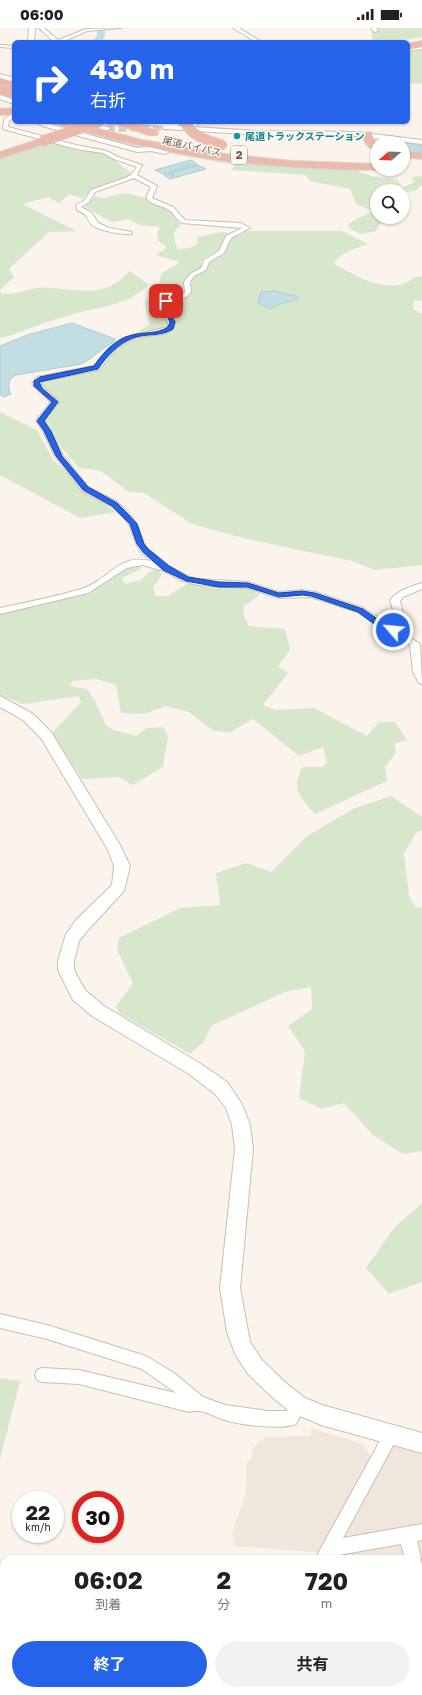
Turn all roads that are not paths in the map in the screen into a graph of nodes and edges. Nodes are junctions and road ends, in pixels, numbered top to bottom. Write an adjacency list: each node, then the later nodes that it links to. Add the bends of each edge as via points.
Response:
1 (32, 28): 5 (street)
2 (41, 28): 6 (street)
3 (119, 28): 7 (street, via 78,32 76,36)
4 (235, 28): 8 (street)
5 (31, 40)
6 (55, 40)
7 (63, 40)
8 (256, 40)
9 (422, 41): 10 (highway)
10 (410, 43)
11 (422, 44): 14 (highway)
12 (0, 46): 13 (street)
13 (12, 47)
14 (410, 47)
15 (422, 48): 16 (street)
16 (410, 50)
17 (0, 75): 18 (street); 20 (street)
18 (12, 76)
19 (0, 81): 20 (highway)
20 (7, 89): 21 (street)
21 (12, 98)
22 (12, 112): 24 (highway)
23 (12, 115): 24 (street)
24 (2, 117): 51 (street, via 5,128 13,132 105,152 136,164 140,168)
25 (42, 124): 40 (street, via 137,150)
26 (69, 124): 40 (highway)
27 (85, 124): 40 (highway)
28 (89, 124): 36 (highway, bridge)
29 (104, 124): 36 (highway, bridge); 50 (highway, 尾道バイパス / 2, via 226,153 293,162)
30 (126, 124): 46 (highway, 尾道バイパス / 2, via 174,138 250,153)
31 (191, 124): 39 (highway, bridge, via 188,128 195,134)
32 (199, 124): 34 (street, via 243,130)
33 (166, 127): 34 (street, via 251,133)
34 (308, 133): 35 (street)
35 (368, 135): 37 (highway); 38 (street)
36 (41, 141): 42 (highway)
37 (370, 142)
38 (422, 142)
39 (233, 147)
40 (162, 148): 49 (highway, via 280,163)
41 (265, 151): 45 (highway)
42 (0, 153)
43 (410, 155): 44 (highway)
44 (422, 156)
45 (370, 160)
46 (370, 161)
47 (410, 162): 48 (highway)
48 (422, 163)
49 (370, 166)
50 (370, 166)
51 (134, 176): 52 (street, via 94,190 87,201 78,206 90,214 95,224 108,230); 53 (street, via 154,186 149,198 172,208 184,222 241,225 247,228 228,237 222,252 206,261 204,269 192,275 187,282 188,292 184,296 166,301 167,312 172,322 171,328 156,334 132,336 108,351 96,368 40,379 36,384 55,402 40,421 48,431 59,456 85,489 114,504 125,514 133,524 145,551)
52 (130, 234)
53 (166, 568): 55 (street, via 141,562 133,563 120,567 95,588 85,592); 56 (street, via 186,579 198,582 248,585 279,595 312,594 360,610)
54 (422, 586): 56 (street, via 400,594 395,600 402,618 399,626)
55 (0, 611)
56 (393, 630): 57 (street, via 414,644 418,672)
57 (422, 681)
58 (0, 701): 62 (street, via 28,717 46,735 115,849 122,866 119,887 72,939 66,970 75,989 98,1011 195,1068 221,1088 233,1104 241,1125 244,1149 230,1288 237,1332 255,1367)
59 (0, 1321): 61 (street, via 47,1332 146,1363)
60 (42, 1375): 61 (street, via 79,1377 189,1404)
61 (198, 1402): 62 (street, via 225,1413 268,1419 291,1419)
62 (298, 1404): 63 (street, via 321,1415)
63 (391, 1435): 64 (street); 66 (street)
64 (422, 1443)
65 (415, 1533): 66 (street); 67 (street)
66 (326, 1555)
67 (413, 1555)

